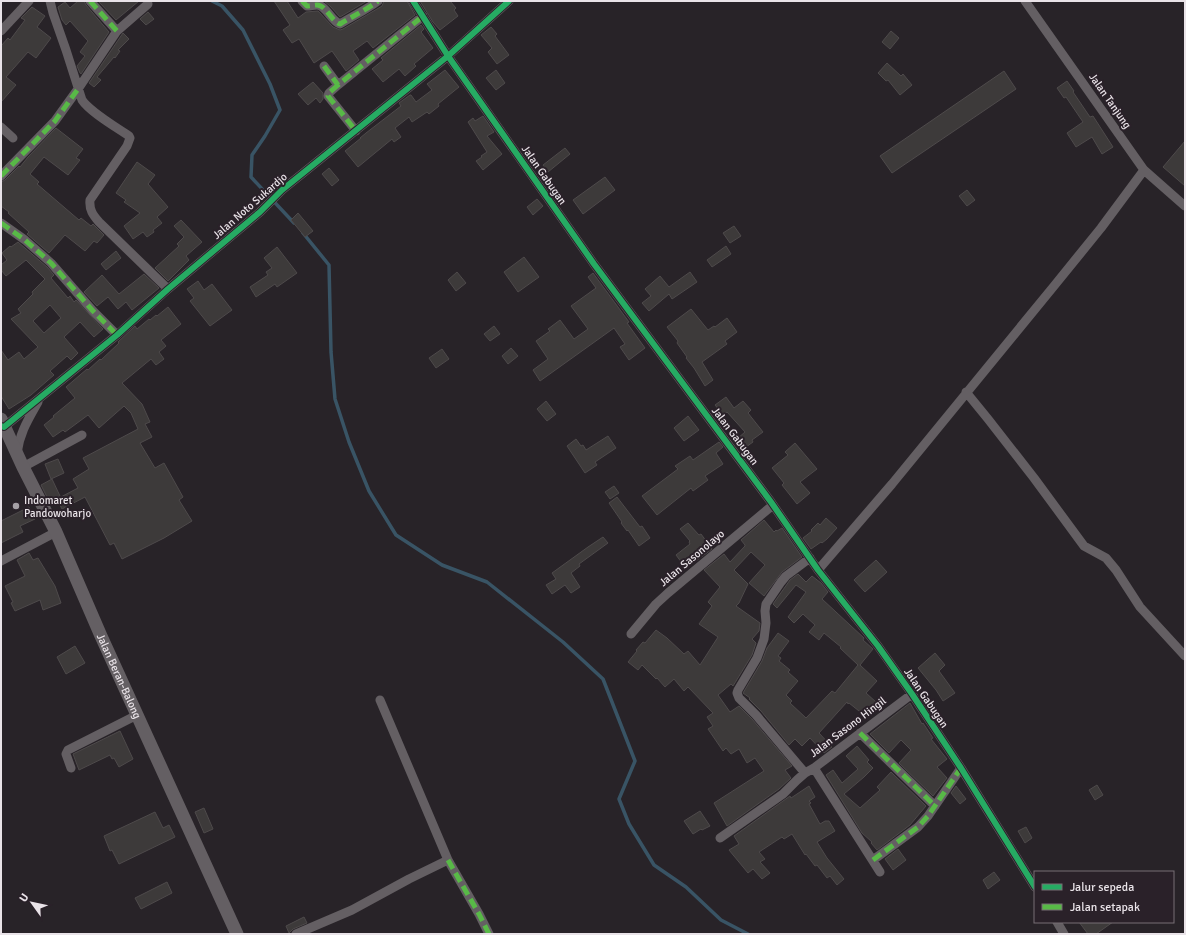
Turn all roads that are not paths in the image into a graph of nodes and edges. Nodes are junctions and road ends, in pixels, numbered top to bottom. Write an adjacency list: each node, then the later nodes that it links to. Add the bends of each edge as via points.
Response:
1 (29, 1): 11 (street)
2 (50, 1): 16 (street)
3 (90, 1): 12 (street)
4 (302, 1): 5 (street, via 307,6 322,6 340,24)
5 (378, 1)
6 (413, 1): 10 (street, Jalan Gabugan)
7 (509, 1): 13 (street, Jalan Noto Sukardjo)
8 (1025, 1): 20 (street, Jalan Tanjung)
9 (148, 4): 12 (street)
10 (423, 16): 13 (street, Jalan Gabugan); 15 (street)
11 (1, 31)
12 (117, 31): 16 (street)
13 (448, 56): 18 (street, Jalan Noto Sukardjo); 32 (street, Jalan Gabugan, via 594,264)
14 (324, 66): 15 (street)
15 (338, 85): 18 (street, via 328,96)
16 (78, 89): 21 (street, via 55,121); 24 (street, via 84,104 130,138 90,200 93,214)
17 (1, 127): 19 (street)
18 (356, 131): 24 (street, Jalan Noto Sukardjo, via 282,190 260,212)
19 (13, 138)
20 (1144, 170): 22 (street, Jalan Tanjung); 26 (street, via 1101,228)
21 (1, 176)
22 (1185, 206)
23 (1, 223): 25 (street, via 51,263)
24 (168, 289): 25 (street, Jalan Noto Sukardjo)
25 (117, 335): 27 (street, Jalan Noto Sukardjo)
26 (966, 392): 36 (street); 38 (street, via 1084,546 1106,558 1140,607)
27 (40, 397): 28 (street, Jalan Noto Sukardjo); 30 (street, Jalan Noto Sukardjo, via 24,426)
28 (2, 424): 30 (main road, Jalan Beran-Balong)
29 (82, 435): 31 (street)
30 (17, 455): 31 (main road, Jalan Beran-Balong)
31 (23, 467): 33 (main road, Jalan Beran-Balong)
32 (773, 505): 34 (street, Jalan Gabugan); 37 (street, Jalan Sasonolayo, via 668,593)
33 (56, 532): 35 (street); 41 (main road, Jalan Beran-Balong)
34 (810, 558): 36 (street, Jalan Gabugan); 46 (street, Jalan Sasono Hingil, via 786,576 766,604 764,639 757,658 737,693)
35 (1, 561)
36 (818, 570): 39 (street, Jalan Gabugan)
37 (631, 634)
38 (1185, 656)
39 (912, 694): 42 (street, Jalan Sasono Hingil); 45 (street, Jalan Gabugan)
40 (380, 700): 49 (street)
41 (137, 715): 43 (street, via 68,750 66,754); 54 (main road, Jalan Beran-Balong)
42 (860, 733): 44 (street, Jalan Sasono Hingil); 47 (street)
43 (72, 768)
44 (814, 768): 46 (street, Jalan Sasono Hingil); 50 (street)
45 (961, 768): 47 (street); 52 (street, Jalan Gabugan)
46 (805, 773): 48 (street, via 783,794)
47 (935, 806): 50 (street, via 918,827)
48 (720, 838)
49 (448, 860): 55 (street, via 352,910); 56 (street)
50 (873, 860): 51 (street)
51 (880, 872)
52 (1034, 885)
53 (1057, 923): 57 (street)
54 (237, 934)
55 (296, 934)
56 (489, 934)
57 (1064, 934)

